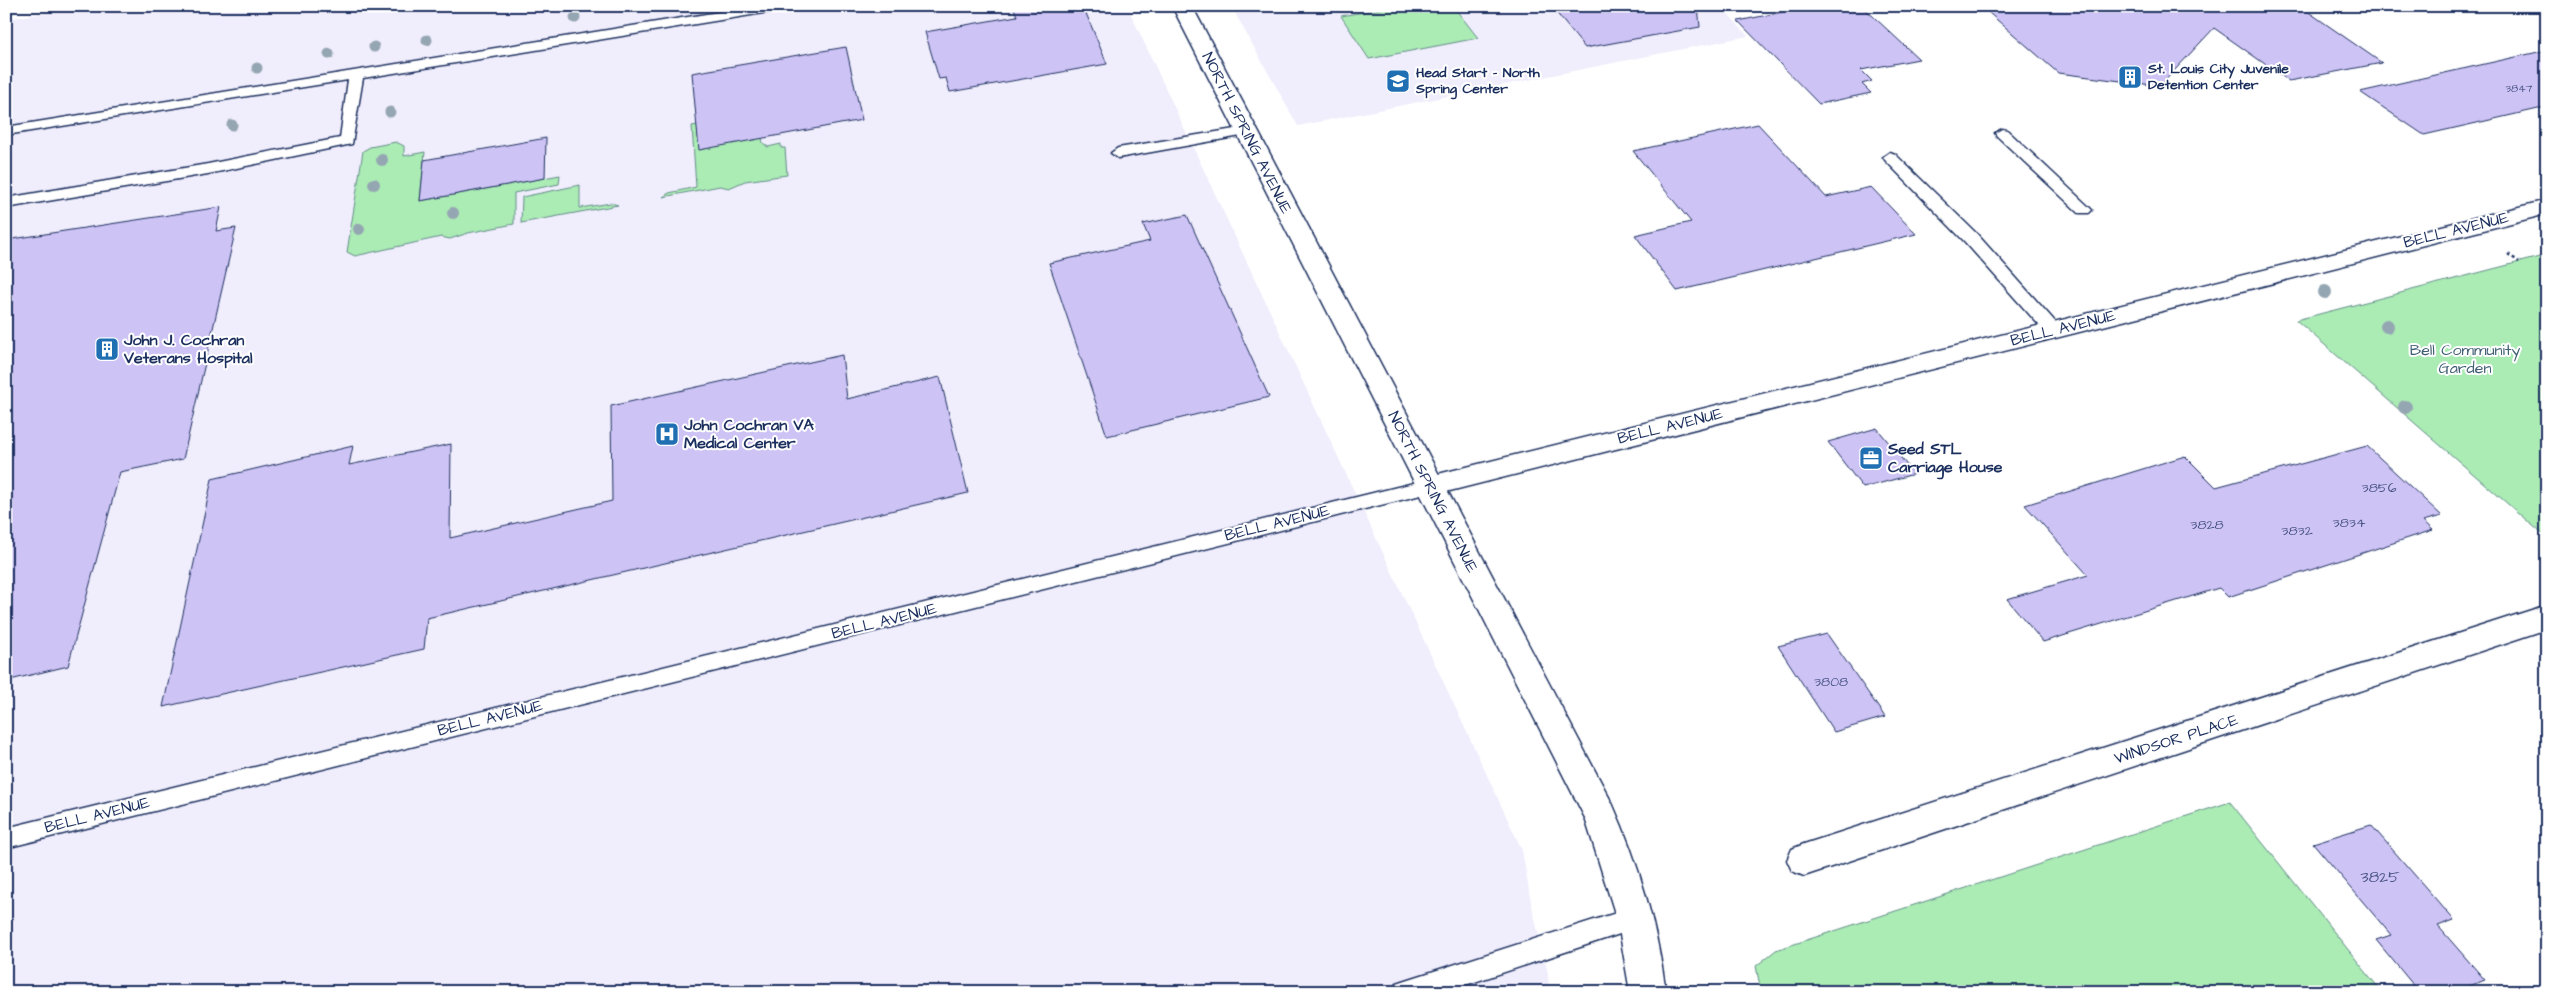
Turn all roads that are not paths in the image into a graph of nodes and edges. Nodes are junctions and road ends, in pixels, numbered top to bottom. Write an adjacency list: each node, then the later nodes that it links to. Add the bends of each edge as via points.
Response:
1 (782, 6): 3 (lane)
2 (1182, 6): 5 (street, NORTH SPRING AVENUE)
3 (356, 75): 4 (lane); 9 (lane, via 347,141 208,169)
4 (6, 131)
5 (1247, 131): 7 (lane); 14 (street, NORTH SPRING AVENUE)
6 (2002, 133): 11 (lane)
7 (1118, 153)
8 (1890, 157): 12 (lane)
9 (6, 203)
10 (2547, 207): 13 (street, BELL AVENUE)
11 (2084, 210)
12 (1970, 238): 13 (lane)
13 (2053, 330): 14 (street, BELL AVENUE)
14 (1430, 486): 16 (lane, BELL AVENUE); 18 (street, NORTH SPRING AVENUE, via 1600,814 1624,879)
15 (2547, 617): 17 (street, WINDSOR PLACE)
16 (6, 838)
17 (1804, 860)
18 (1634, 918): 19 (lane); 20 (street, NORTH SPRING AVENUE, via 1643,949)
19 (1406, 992)
20 (1648, 992)

